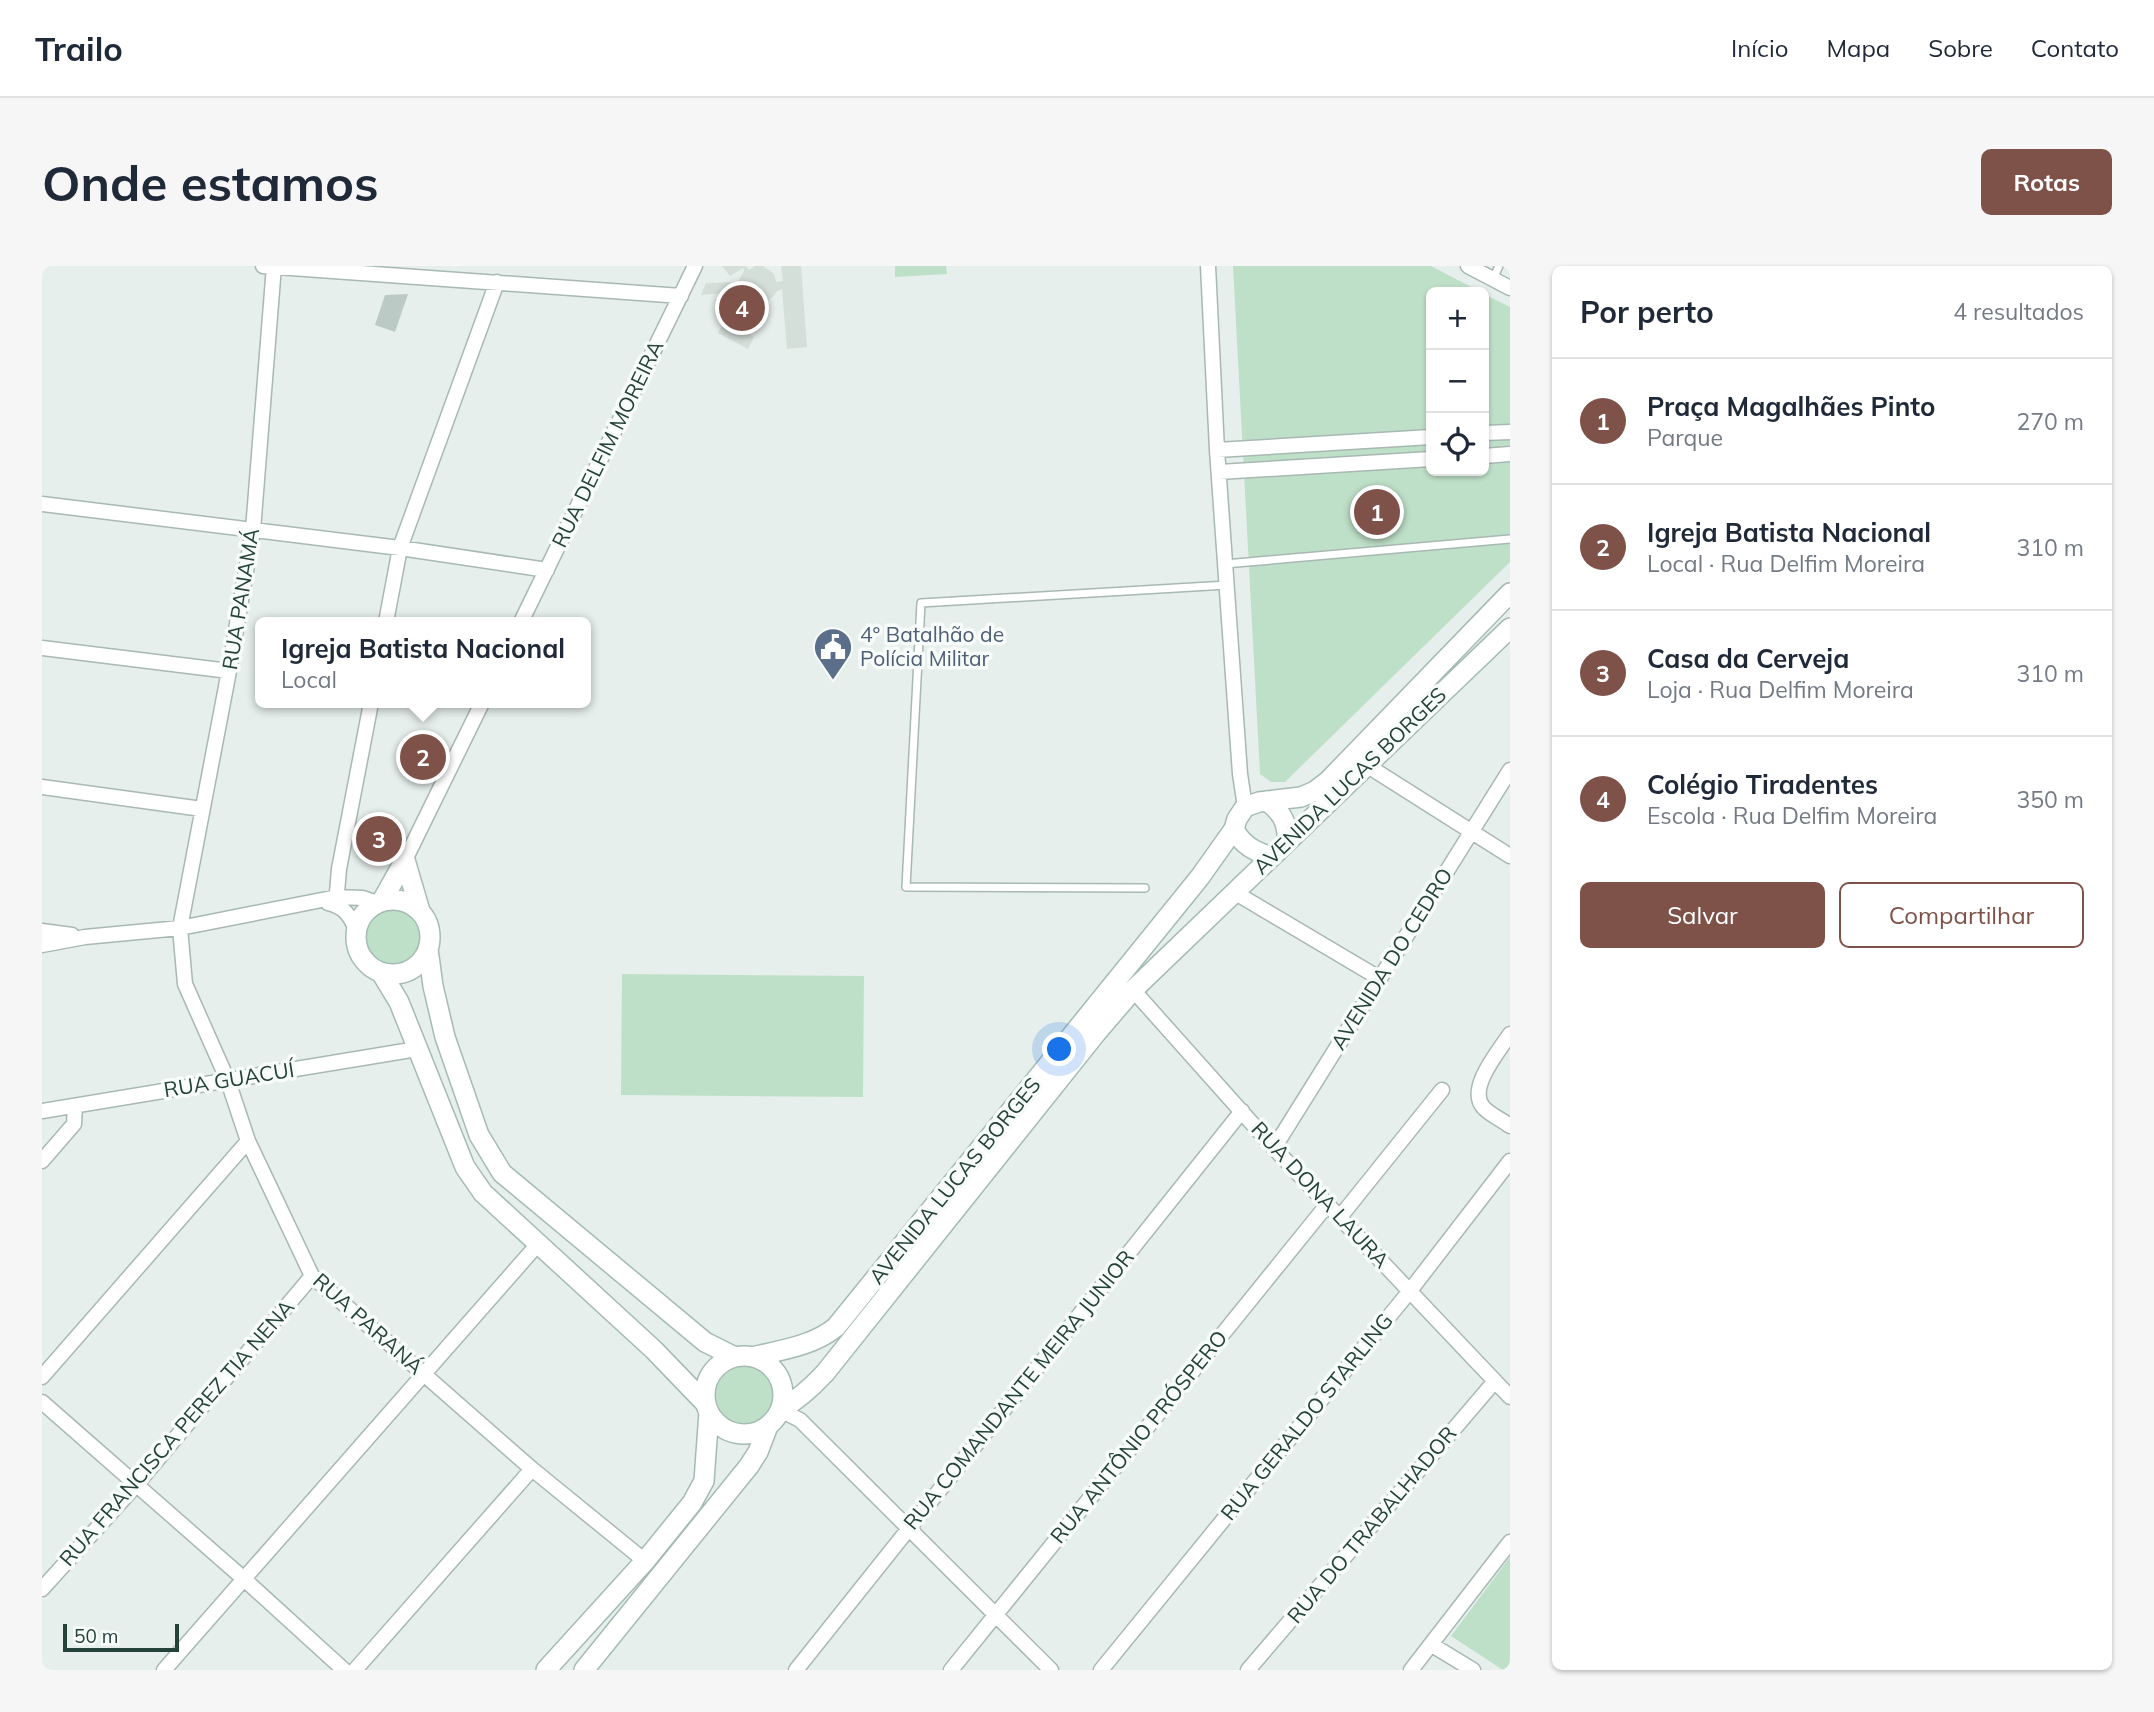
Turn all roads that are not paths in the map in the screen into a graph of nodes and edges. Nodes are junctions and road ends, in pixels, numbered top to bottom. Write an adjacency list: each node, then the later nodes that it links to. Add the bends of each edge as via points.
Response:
1 (270, 266): 6 (street); 18 (street, RUA PANAMÁ)
2 (695, 266): 8 (street, RUA DELFIM MOREIRA)
3 (1209, 266): 12 (street)
4 (1468, 266): 5 (street)
5 (1496, 273): 7 (street)
6 (497, 282): 8 (street); 20 (street)
7 (1510, 288)
8 (681, 296): 22 (street, RUA DELFIM MOREIRA)
9 (1510, 432): 10 (street)
10 (1489, 433)
11 (1426, 437): 12 (street)
12 (1217, 450): 16 (street)
13 (1510, 454): 14 (street)
14 (1489, 456)
15 (1426, 459): 16 (street)
16 (1219, 472): 21 (street)
17 (42, 504): 18 (street)
18 (253, 530): 20 (street); 29 (street, RUA PANAMÁ)
19 (1510, 539): 21 (lane)
20 (400, 548): 22 (street); 25 (street)
21 (1226, 564): 23 (street)
22 (547, 570): 26 (street, RUA DELFIM MOREIRA)
23 (1227, 585): 36 (street); 44 (lane, via 921,603 906,887)
24 (1510, 593): 35 (street, AVENIDA LUCAS BORGES, via 1328,781 1301,797)
25 (387, 617)
26 (524, 617)
27 (1510, 628): 32 (street, AVENIDA LUCAS BORGES)
28 (42, 648): 29 (street)
29 (229, 671): 37 (street, RUA PANAMÁ)
30 (370, 708): 46 (street)
31 (480, 708): 43 (street)
32 (1368, 766): 39 (street); 40 (street, AVENIDA LUCAS BORGES)
33 (1510, 770): 39 (street, AVENIDA DO CEDRO)
34 (42, 788): 37 (street)
35 (1267, 801): 36 (street, AVENIDA LUCAS BORGES); 40 (street, via 1284,819)
36 (1245, 807): 38 (street, AVENIDA LUCAS BORGES)
37 (202, 809): 49 (street, RUA PANAMÁ)
38 (1234, 829): 42 (street, via 1249,848); 75 (street, AVENIDA LUCAS BORGES, via 848,1315 813,1342)
39 (1472, 832): 41 (street); 56 (street, AVENIDA DO CEDRO)
40 (1287, 842): 42 (street, AVENIDA LUCAS BORGES)
41 (1510, 856)
42 (1271, 857): 45 (street, AVENIDA LUCAS BORGES)
43 (405, 860): 47 (street); 48 (street)
44 (1145, 888)
45 (1234, 892): 56 (street); 57 (street, AVENIDA LUCAS BORGES)
46 (332, 901): 47 (street, via 363,898); 49 (street); 50 (street, via 349,914)
47 (380, 902): 48 (street, via 402,901); 50 (street, via 368,909)
48 (419, 911): 54 (street, via 429,929)
49 (180, 928): 52 (street); 60 (street, RUA PARANÁ, via 185,984)
50 (356, 929): 55 (street, via 363,961)
51 (42, 931): 52 (street)
52 (85, 937): 53 (street)
53 (42, 944)
54 (428, 949): 55 (street, via 415,968); 75 (street, via 446,1037 479,1135 502,1173 705,1342)
55 (382, 974): 59 (street, via 399,1002)
56 (1379, 978): 67 (street, AVENIDA DO CEDRO)
57 (1133, 990): 64 (street, RUA DONA LAURA); 82 (street, AVENIDA LUCAS BORGES, via 825,1373)
58 (1510, 1034): 65 (street, via 1481,1079 1478,1098)
59 (417, 1049): 60 (street, RUA GUACUÍ); 72 (street, via 465,1167 483,1193)
60 (228, 1081): 62 (street, RUA GUACUÍ); 66 (street, RUA PARANÁ)
61 (1442, 1090): 71 (street)
62 (75, 1106): 63 (street, RUA GUACUÍ); 68 (street, via 74,1124)
63 (42, 1111)
64 (1242, 1111): 67 (street, RUA DONA LAURA); 85 (street, RUA COMANDANTE MEIRA JUNIOR)
65 (1510, 1126)
66 (248, 1141): 73 (street, RUA PARANÁ); 77 (street)
67 (1274, 1148): 70 (street, RUA DONA LAURA)
68 (42, 1161)
69 (1510, 1161): 74 (street, RUA GERALDO STARLING)
70 (1327, 1205): 71 (street, RUA DONA LAURA); 90 (street, RUA ANTÔNIO PRÓSPERO)
71 (1340, 1217): 74 (street, RUA DONA LAURA)
72 (538, 1244): 76 (street); 81 (street, via 654,1350)
73 (312, 1276): 76 (street, RUA PARANÁ); 84 (street, RUA FRANCISCA PEREZ TIA NENA)
74 (1409, 1292): 78 (street, RUA DONA LAURA); 100 (street, RUA GERALDO STARLING)
75 (743, 1357): 81 (street, via 721,1363 711,1375 706,1389); 82 (street, via 760,1359 775,1371 782,1387)
76 (425, 1375): 83 (street, RUA PARANÁ); 88 (street)
77 (42, 1377)
78 (1495, 1381): 79 (street, RUA DONA LAURA); 101 (street, RUA DO TRABALHADOR)
79 (1510, 1397)
80 (42, 1402): 84 (street)
81 (708, 1408): 82 (street, via 718,1423 742,1434 756,1432); 87 (street, via 704,1481 686,1512)
82 (774, 1418): 85 (street, via 800,1420); 96 (street, via 749,1466)
83 (532, 1469): 87 (street, RUA PARANÁ); 94 (street)
84 (136, 1485): 88 (street); 89 (street, RUA FRANCISCA PEREZ TIA NENA)
85 (910, 1528): 90 (street); 97 (street, RUA COMANDANTE MEIRA JUNIOR)
86 (1510, 1542): 91 (street)
87 (645, 1560): 95 (street)
88 (244, 1579): 92 (street); 93 (street)
89 (42, 1589)
90 (997, 1614): 98 (street, RUA ANTÔNIO PRÓSPERO); 99 (street)
91 (1432, 1645): 102 (street); 103 (street)
92 (164, 1670)
93 (344, 1670)
94 (355, 1670)
95 (547, 1670)
96 (584, 1670)
97 (796, 1670)
98 (951, 1670)
99 (1051, 1670)
100 (1101, 1670)
101 (1248, 1670)
102 (1411, 1670)
103 (1474, 1670)

